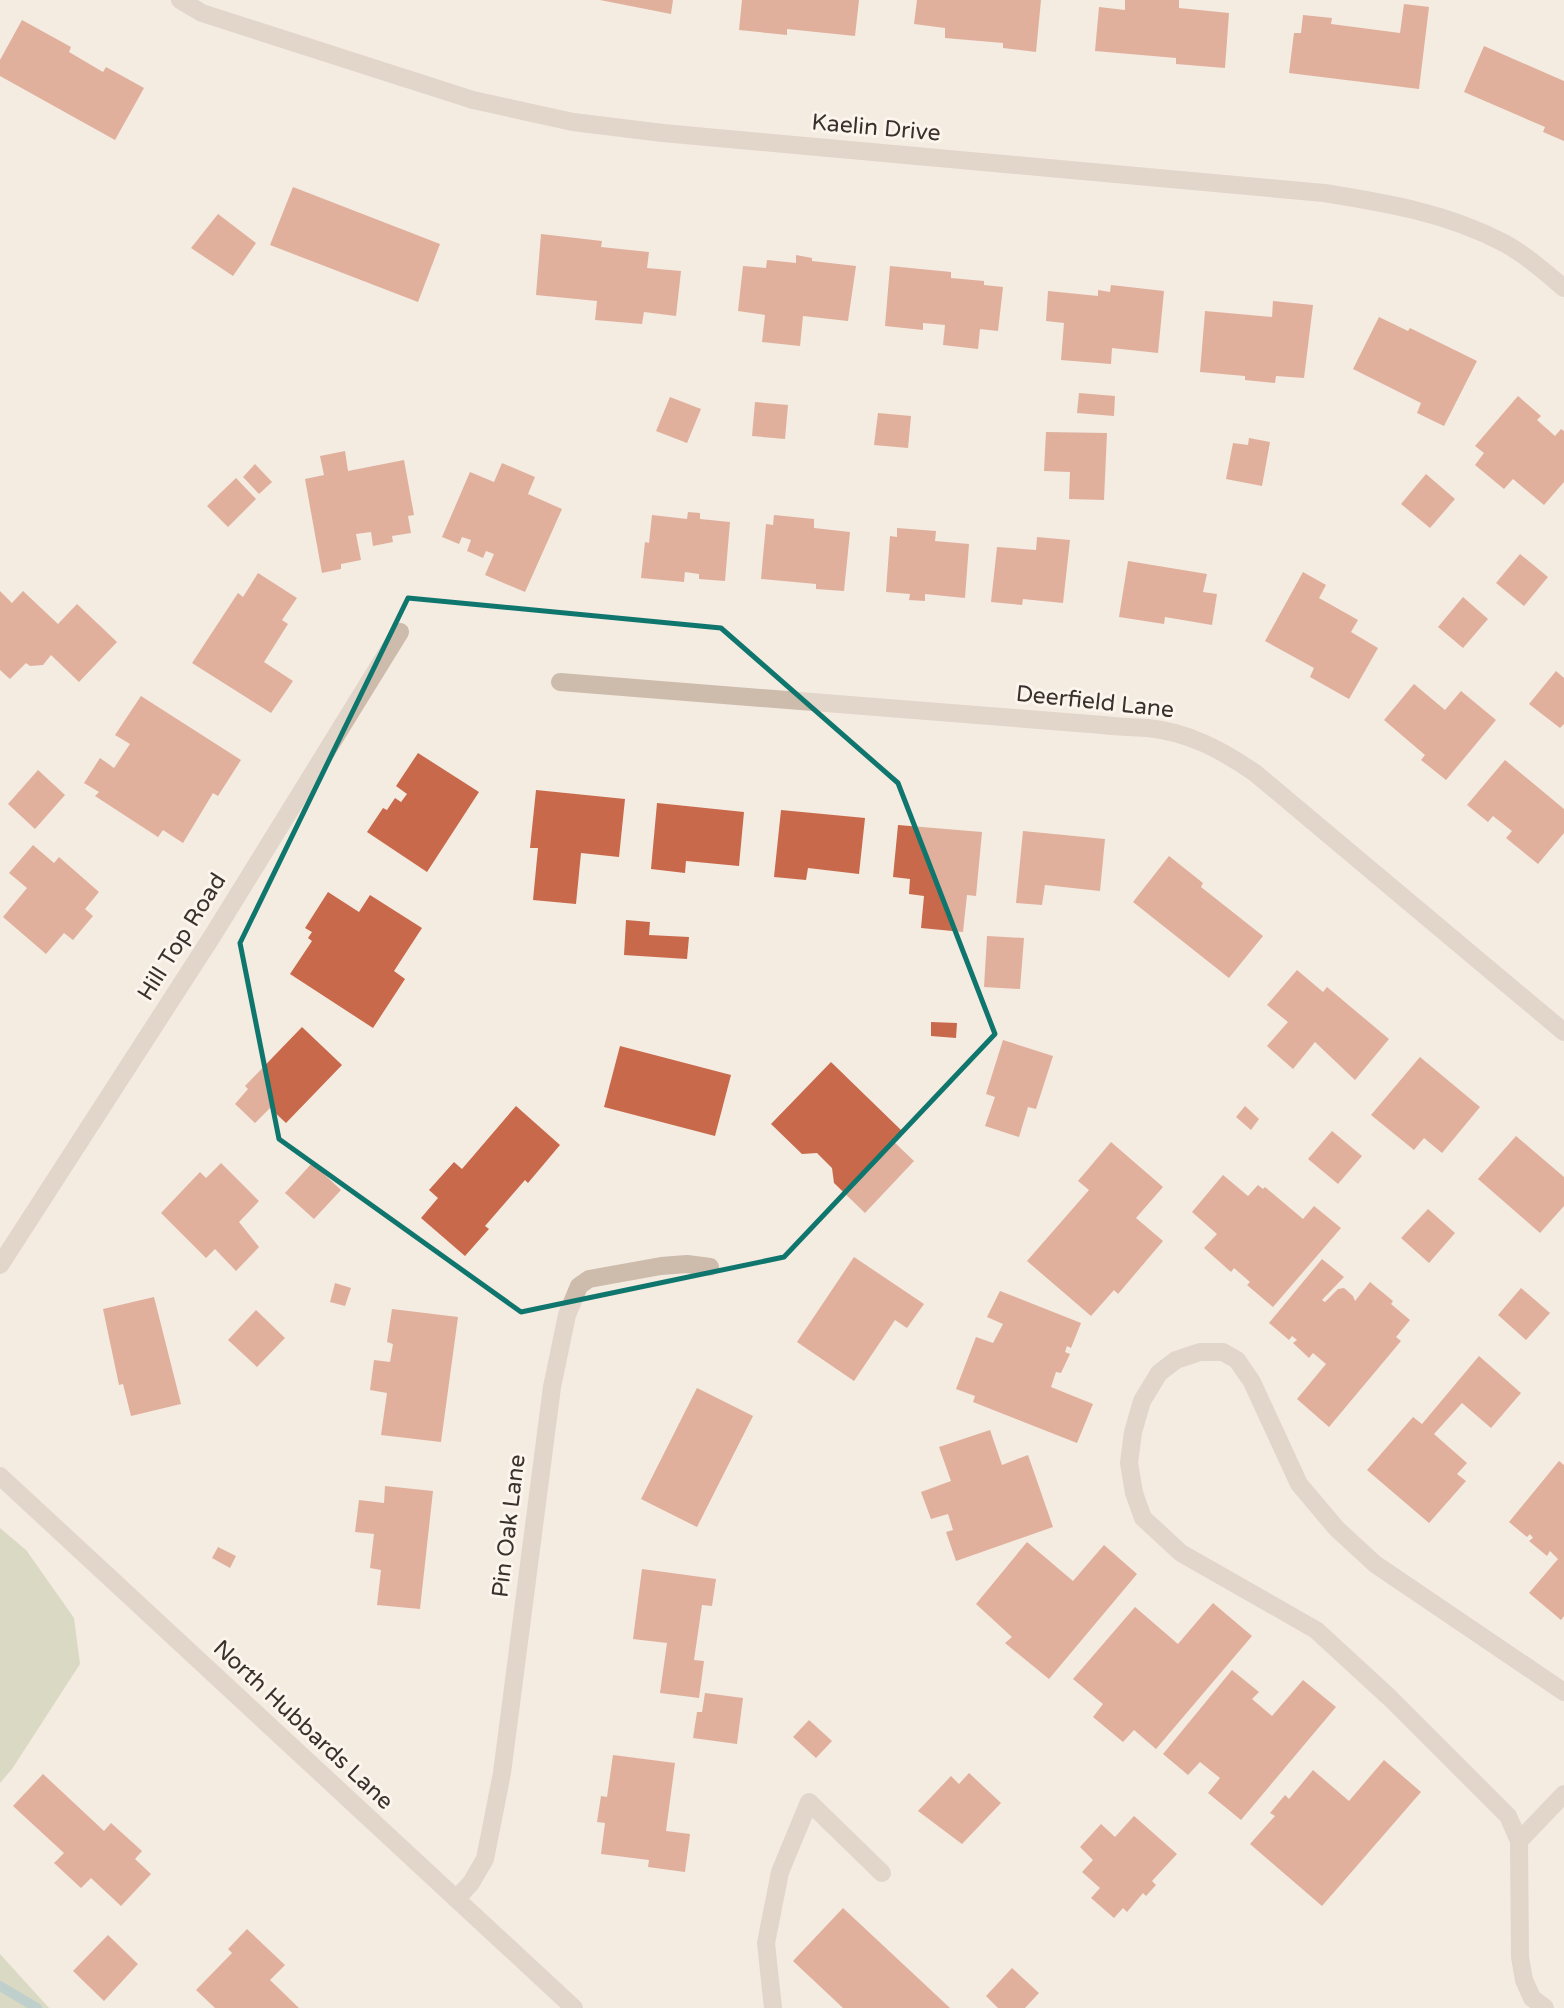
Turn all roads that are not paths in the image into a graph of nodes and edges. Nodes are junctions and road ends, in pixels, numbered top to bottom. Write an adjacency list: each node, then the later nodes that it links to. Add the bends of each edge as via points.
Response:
1 (180, 0): 2 (street, Kaelin Drive, via 202,13 473,100 573,122 1324,193 1405,206 1449,219 1504,244)
2 (1564, 288)
3 (401, 632): 6 (street, Hill Top Road)
4 (560, 682): 5 (street, Deerfield Lane, via 1147,728 1202,742 1255,773)
5 (1564, 1032)
6 (0, 1265)
7 (710, 1267): 13 (street, Pin Oak Lane, via 661,1266 589,1279 579,1286 567,1315 552,1387 502,1773 485,1859)
8 (0, 1476): 13 (street, North Hubbards Lane)
9 (1564, 1692): 11 (street, via 1375,1564 1337,1530 1299,1484 1252,1382 1237,1360 1223,1352 1200,1352 1176,1360 1159,1373 1142,1401 1130,1453 1133,1493 1143,1518 1181,1553 1315,1630 1508,1816)
10 (1564, 1794): 11 (street)
11 (1519, 1841): 16 (street, via 1520,1957 1532,1998)
12 (882, 1873): 15 (street, via 809,1802 780,1872 766,1943)
13 (456, 1899): 14 (street, North Hubbards Lane)
14 (574, 2008)
15 (773, 2008)
16 (1545, 2008)

